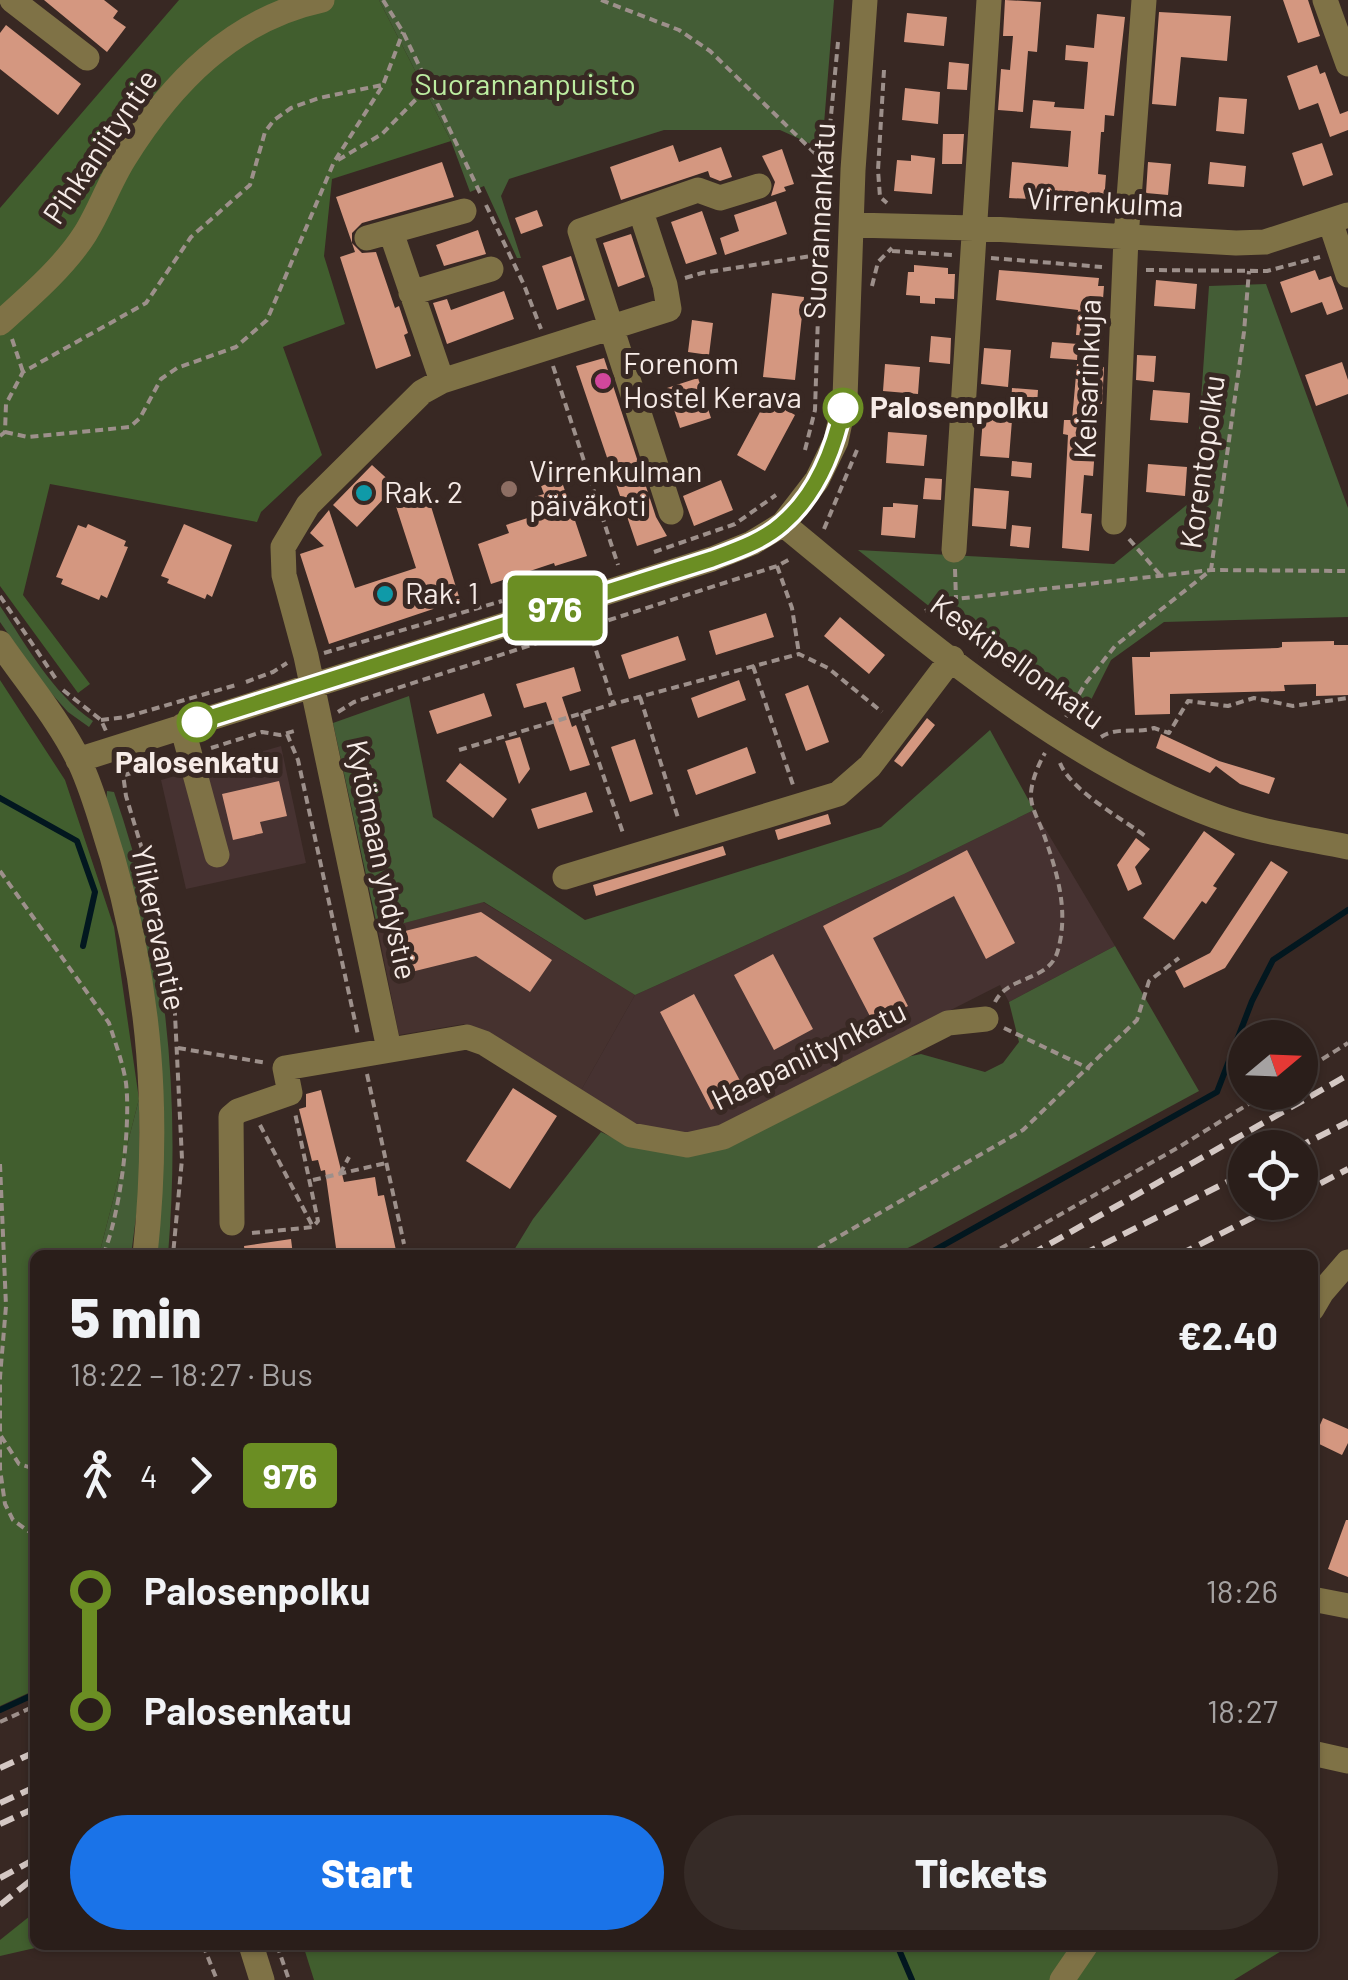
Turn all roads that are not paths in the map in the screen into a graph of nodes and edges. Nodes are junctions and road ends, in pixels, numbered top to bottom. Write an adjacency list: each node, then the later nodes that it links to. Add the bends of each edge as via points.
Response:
1 (12, 0): 7 (street)
2 (322, 0): 19 (street, Pihkaniityntie, via 245,30 202,60 124,160 84,236)
3 (865, 0): 13 (street, Suorannankatu)
4 (989, 0): 14 (street)
5 (1144, 0): 15 (street, Keisarinkuja)
6 (1325, 0): 8 (street)
7 (87, 58)
8 (1348, 64)
9 (759, 186): 11 (street, via 720,198 698,190)
10 (464, 211): 18 (street, via 379,235)
11 (641, 212): 20 (street, via 667,297); 20 (street, via 580,231)
12 (1339, 218): 15 (street, Virrenkulma, via 1266,242); 17 (street)
13 (853, 226): 14 (street, Virrenkulma); 24 (street, Suorannankatu, via 845,398 836,441)
14 (974, 228): 15 (street, Virrenkulma); 25 (street)
15 (1126, 238): 23 (street, Keisarinkuja)
16 (492, 269): 18 (street)
17 (1348, 275)
18 (411, 292): 21 (street)
19 (1, 322)
20 (611, 327): 21 (street); 22 (street)
21 (442, 381): 28 (street, via 403,408 308,505 284,546 284,576)
22 (671, 512)
23 (1114, 522)
24 (783, 524): 27 (street, Keskipellonkatu); 28 (street, Suorannankatu, via 712,559)
25 (954, 550)
26 (0, 642): 30 (street, Ylikeravantie)
27 (952, 658): 31 (street, Keskipellonkatu, via 1136,781 1216,816); 33 (street, via 870,766 838,794)
28 (310, 685): 29 (street, Suorannankatu); 35 (street, Kytömaan yhdystie)
29 (182, 726): 30 (street, Suorannankatu); 32 (street)
30 (78, 760): 37 (street, Ylikeravantie, via 124,897 144,997 153,1162)
31 (1348, 847)
32 (217, 855)
33 (564, 877)
34 (986, 1020): 35 (street, Haapaniitynkatu, via 948,1024 723,1136 688,1145 631,1134 467,1037)
35 (389, 1049): 36 (street, Haapaniitynkatu, via 287,1080 238,1110 231,1118)
36 (232, 1223)
37 (145, 1250)
38 (1348, 1262): 39 (street)
39 (1318, 1299)
40 (1318, 1600): 41 (street)
41 (1348, 1606)
42 (1318, 1754): 43 (street)
43 (1348, 1761)
44 (253, 1950): 46 (street)
45 (1083, 1950): 47 (street)
46 (262, 1980)
47 (1062, 1980)

